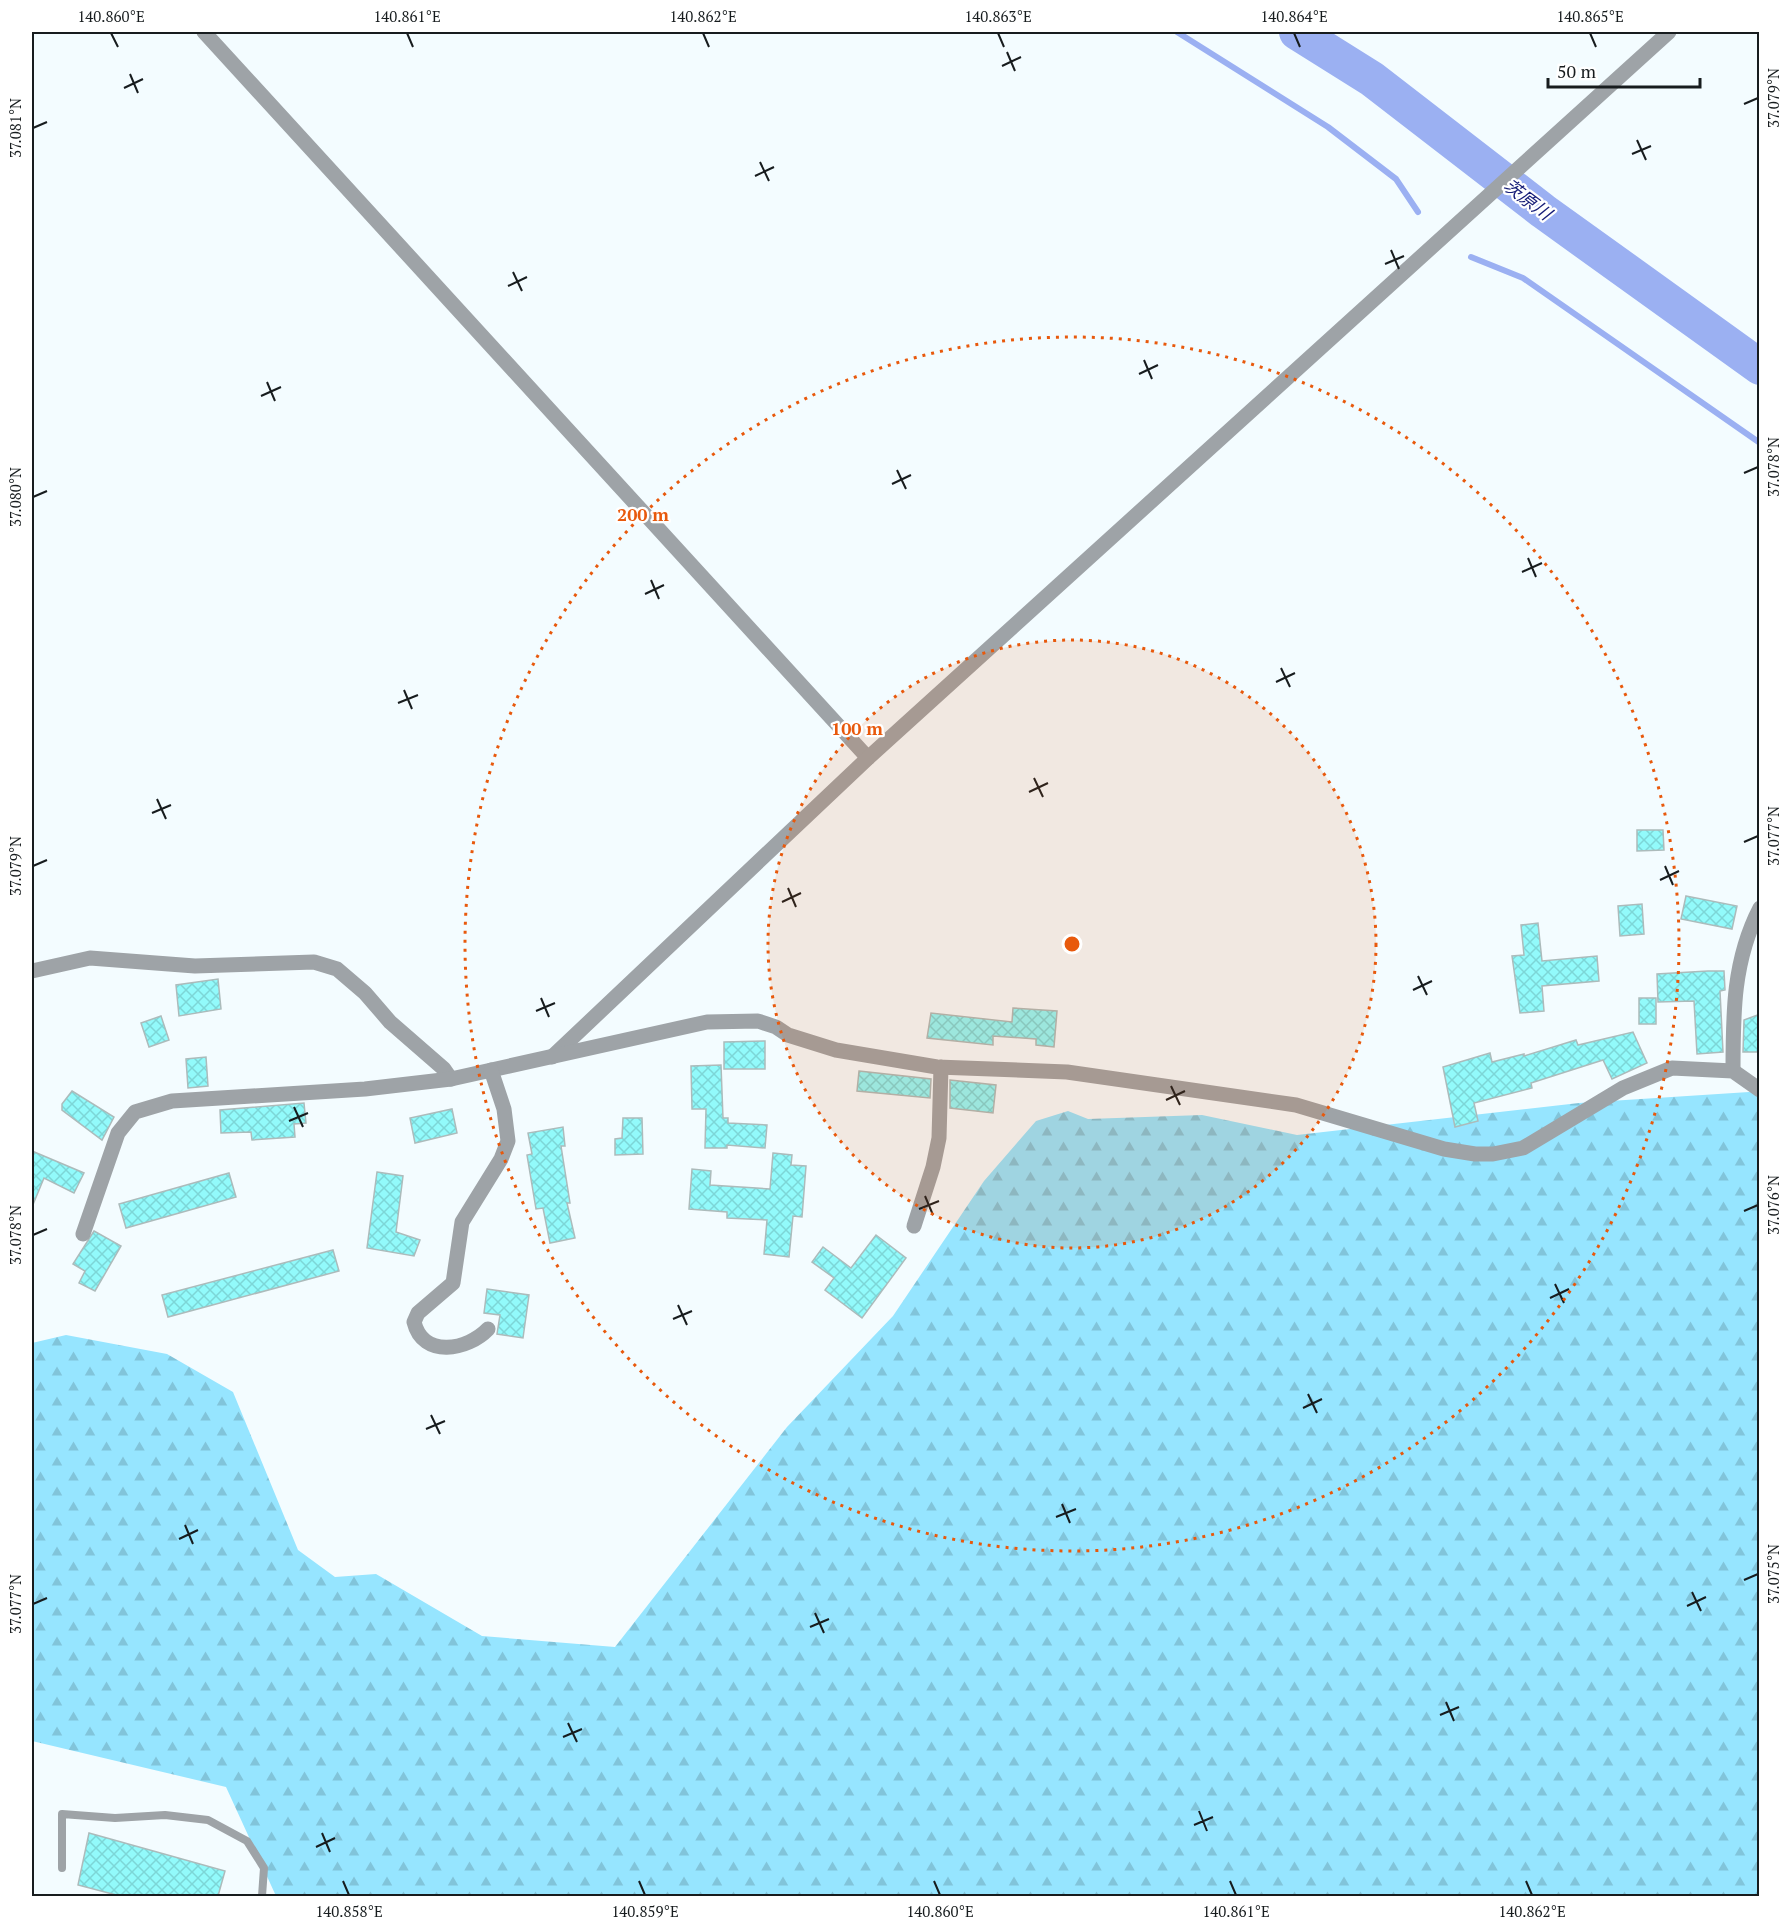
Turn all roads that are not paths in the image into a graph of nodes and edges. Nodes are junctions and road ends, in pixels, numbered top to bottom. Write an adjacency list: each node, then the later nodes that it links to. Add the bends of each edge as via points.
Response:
1 (204, 32): 3 (street)
2 (1669, 32): 3 (street)
3 (868, 758): 6 (street)
4 (1760, 908): 9 (street, via 1740,956 1733,1004)
5 (32, 971): 10 (street, via 90,958 195,966 314,962 336,969 365,993)
6 (552, 1057): 7 (street, via 707,1022 741,1019 767,1024 836,1050); 8 (street)
7 (941, 1067): 9 (street, via 1067,1072 1214,1091 1296,1104 1444,1149 1493,1154 1523,1148 1604,1098 1656,1073 1672,1068); 12 (street, via 939,1138)
8 (491, 1070): 10 (street); 14 (street, via 507,1121 508,1141 462,1222 453,1283 418,1313 414,1322 420,1335 439,1348 463,1346)
9 (1733, 1071): 11 (street)
10 (451, 1079): 13 (street, via 365,1089 172,1101 135,1112 118,1133)
11 (1760, 1090)
12 (914, 1226)
13 (83, 1234)
14 (488, 1329)
15 (62, 1868): 16 (lane, via 62,1814 115,1818 165,1815 208,1820 247,1841 264,1868)
16 (262, 1896)

